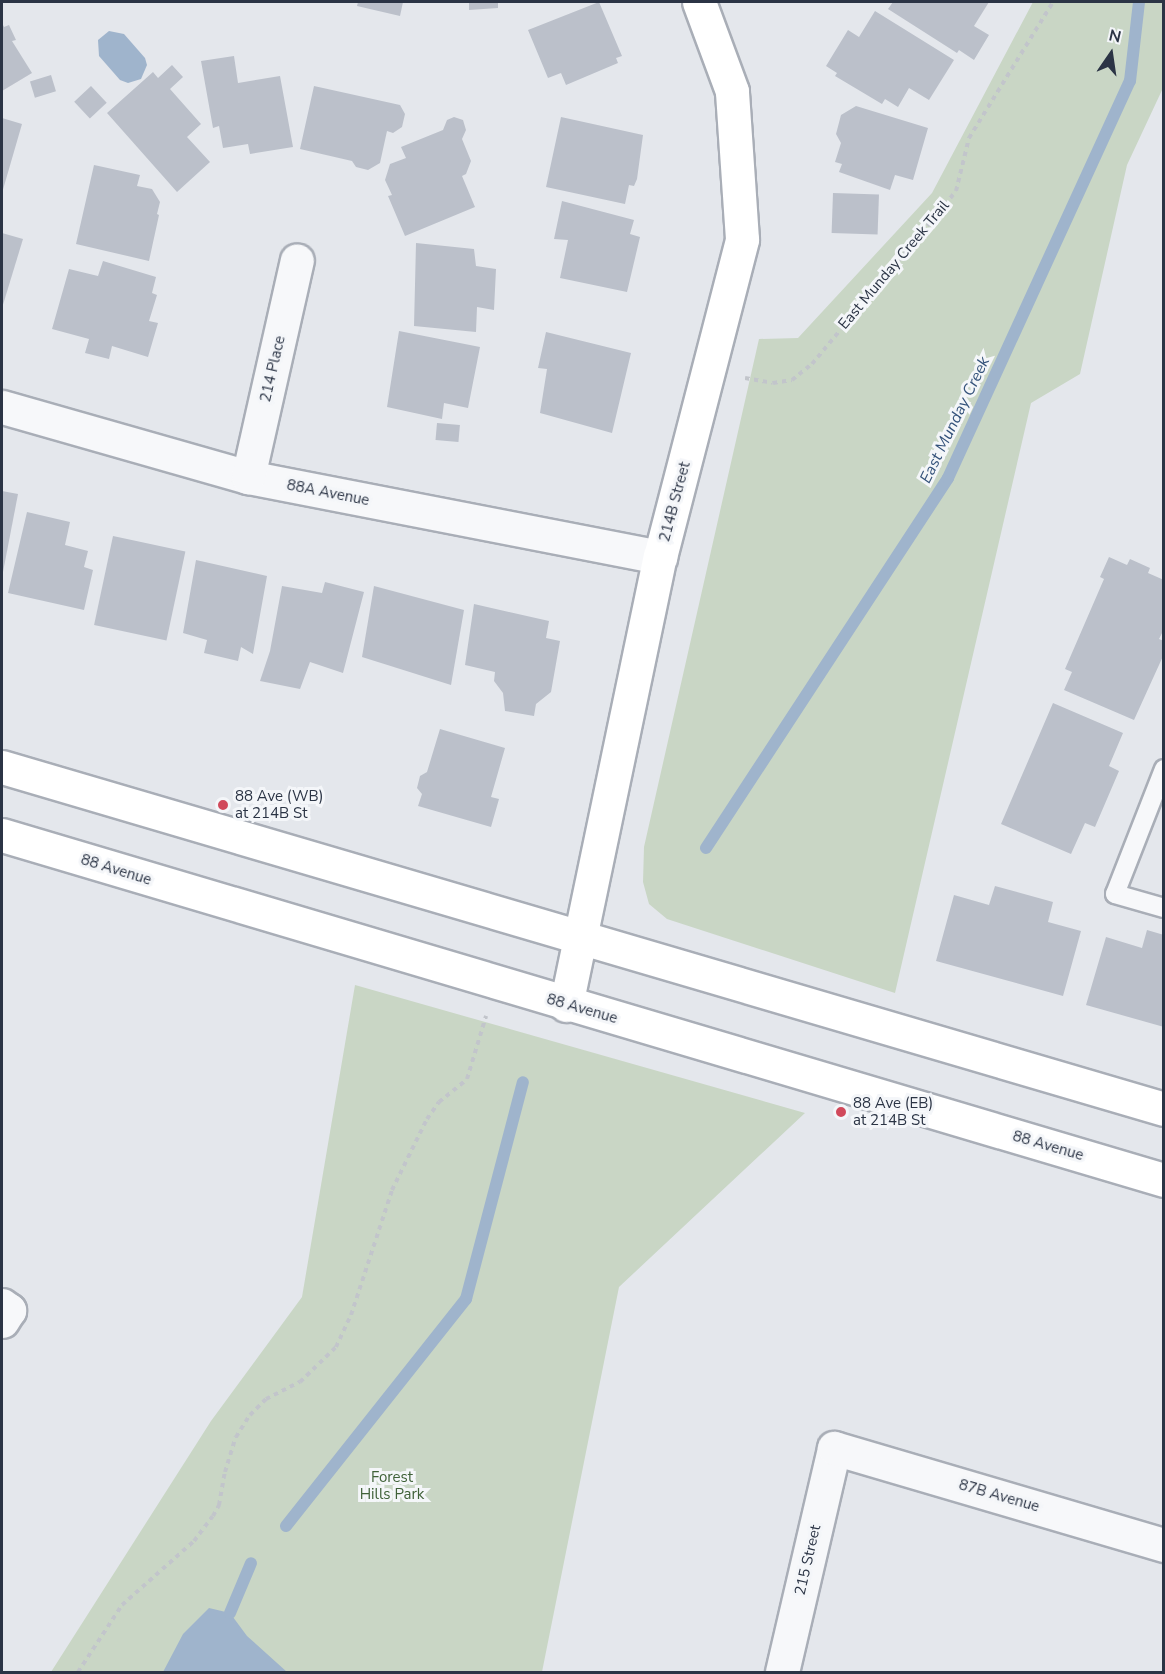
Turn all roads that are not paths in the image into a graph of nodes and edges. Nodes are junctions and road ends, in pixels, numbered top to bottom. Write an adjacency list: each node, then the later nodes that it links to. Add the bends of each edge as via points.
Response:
1 (699, 2): 5 (main road, 214B Street, via 732,91 742,239)
2 (297, 260): 4 (street, 214 Place)
3 (2, 407): 4 (street, 88A Avenue)
4 (248, 477): 5 (street, 88A Avenue)
5 (660, 557): 10 (main road, 214B Street)
6 (2, 767): 10 (main road)
7 (1164, 769): 9 (lane, via 1114,894)
8 (2, 836): 11 (main road, 88 Avenue)
9 (1164, 908)
10 (582, 939): 11 (main road, 214B Street); 12 (main road)
11 (566, 1005): 13 (main road, 88 Avenue)
12 (1164, 1109)
13 (1155, 1174)
14 (834, 1448): 15 (street, 87B Avenue); 16 (street, 215 Street)
15 (1164, 1545)
16 (782, 1672)

